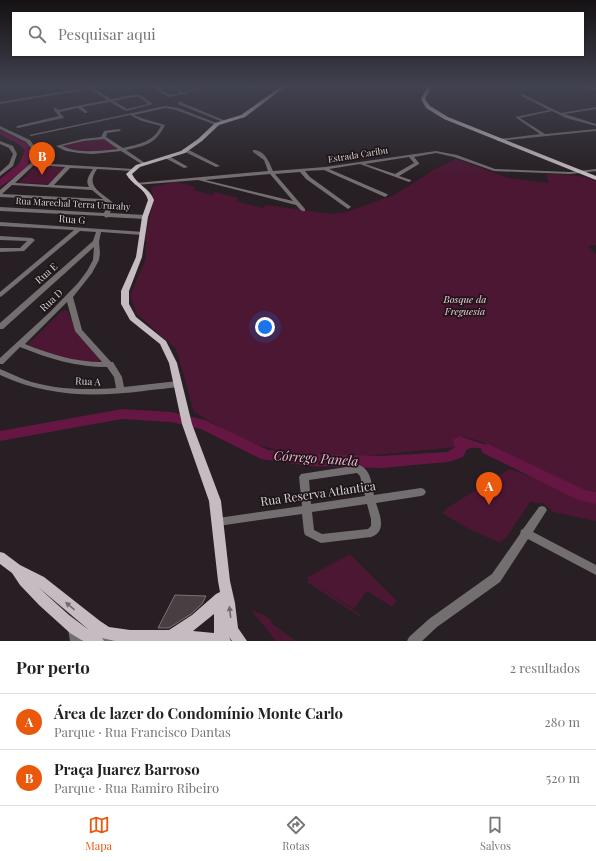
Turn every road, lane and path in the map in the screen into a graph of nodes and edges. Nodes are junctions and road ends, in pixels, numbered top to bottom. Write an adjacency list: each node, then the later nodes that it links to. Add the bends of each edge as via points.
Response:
1 (61, 116): 14 (street)
2 (121, 116): 18 (street)
3 (133, 116): 22 (street, via 163,125 154,139)
4 (195, 116): 11 (street)
5 (211, 116): 10 (street)
6 (243, 116): 10 (main road)
7 (444, 116): 20 (main road)
8 (523, 116): 17 (street, via 517,117)
9 (566, 116): 12 (street)
10 (224, 121): 11 (main road)
11 (217, 124): 23 (main road)
12 (596, 125)
13 (0, 126): 28 (street, via 34,147 37,153)
14 (18, 127)
15 (119, 130): 19 (street, via 105,132)
16 (596, 130): 17 (street)
17 (543, 134): 20 (street)
18 (31, 135)
19 (103, 138): 22 (street); 22 (street, via 58,146 90,153)
20 (499, 140): 38 (main road)
21 (1, 143): 40 (street, via 14,150 15,157 11,165)
22 (121, 149): 29 (street)
23 (186, 150): 26 (main road); 31 (street)
24 (255, 151): 39 (street, via 266,159)
25 (410, 155): 27 (street, Estrada Caribu); 38 (street, Estrada Caribu, via 442,153 500,171); 41 (street, via 417,162)
26 (167, 157): 29 (main road); 32 (street)
27 (360, 163): 34 (street, Estrada Caribu); 41 (street)
28 (33, 164): 30 (street); 45 (street)
29 (143, 164): 35 (main road)
30 (69, 166): 33 (street); 47 (street)
31 (218, 166)
32 (186, 167)
33 (96, 168): 35 (street); 48 (street, via 89,178)
34 (325, 168): 36 (street, Estrada Caribu); 50 (street)
35 (132, 170): 46 (main road, via 129,174)
36 (301, 170): 39 (street, Estrada Caribu); 53 (street)
37 (596, 170): 38 (street, Estrada Caribu)
38 (578, 171): 42 (main road)
39 (271, 172): 43 (street, Estrada Caribu); 52 (street)
40 (0, 174)
41 (395, 176): 44 (street)
42 (596, 178)
43 (196, 179): 46 (street, Estrada Caribu); 52 (street)
44 (409, 181)
45 (12, 184): 47 (street); 49 (street)
46 (136, 184): 57 (main road, via 150,196)
47 (50, 186): 48 (street)
48 (92, 189): 51 (street)
49 (0, 194): 51 (street)
50 (385, 195)
51 (109, 201): 56 (street, via 111,205)
52 (297, 204): 55 (street)
53 (348, 207)
54 (0, 209): 56 (street, Rua Marechal Terra Ururahy)
55 (303, 210)
56 (106, 216): 57 (street, Rua Marechal Terra Ururahy)
57 (145, 217): 61 (main road)
58 (0, 224): 59 (street, Rua G)
59 (79, 229): 60 (street, Rua G); 65 (street)
60 (99, 230): 61 (street, Rua G); 63 (street)
61 (142, 232): 72 (main road, via 138,261 125,291 125,304 133,318 165,347)
62 (0, 238): 64 (street, via 32,241 22,250)
63 (96, 242): 66 (street, Rua D, via 95,263); 67 (street, Rua E)
64 (0, 250)
65 (0, 294)
66 (69, 296): 68 (street, Rua D); 70 (street, via 79,331)
67 (0, 327)
68 (20, 344): 69 (street, Rua D); 70 (street, via 66,362)
69 (0, 362)
70 (110, 364): 73 (street, via 118,377)
71 (0, 372): 73 (street, Rua A, via 41,387 93,392)
72 (178, 384): 73 (street, Rua A); 78 (main road, via 185,419 214,501)
73 (120, 391)
74 (421, 492): 75 (street, Rua Reserva Atlantica)
75 (372, 500): 76 (street, Rua Reserva Atlantica); 76 (street, via 364,474 359,469 306,475); 76 (street, via 376,528 371,533 321,539 309,532)
76 (306, 508): 78 (street, Rua Reserva Atlantica)
77 (542, 510): 79 (street)
78 (218, 522): 83 (main road)
79 (525, 533): 82 (street); 91 (street, via 496,578 433,623)
80 (0, 557): 81 (main road)
81 (16, 569): 85 (main road, via 30,590); 87 (main road, one-way to 81, via 40,581)
82 (596, 570)
83 (224, 581): 84 (main road); 90 (main road, one-way to 83, via 232,630)
84 (219, 600): 86 (main road, via 183,631); 89 (main road)
85 (70, 624): 87 (main road); 88 (street, via 75,631)
86 (170, 637): 87 (main road); 89 (main road)
87 (102, 638)
88 (76, 641)
89 (222, 641)
90 (240, 641)
91 (413, 641)

